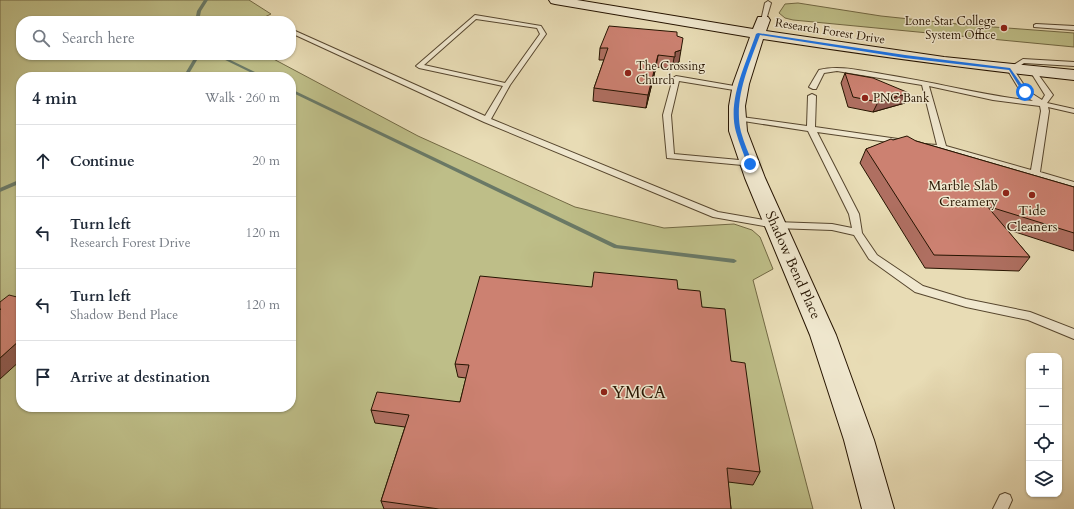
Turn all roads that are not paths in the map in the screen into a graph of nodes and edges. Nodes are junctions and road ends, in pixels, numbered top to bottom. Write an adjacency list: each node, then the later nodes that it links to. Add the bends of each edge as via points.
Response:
1 (555, 0): 3 (main road, Research Forest Drive)
2 (768, 3): 3 (lane)
3 (761, 24): 10 (main road, Research Forest Drive, via 905,56); 16 (main road, Shadow Bend Place)
4 (1036, 26): 5 (lane)
5 (1074, 28)
6 (296, 33): 21 (lane)
7 (1013, 54): 8 (main road)
8 (1074, 60)
9 (1074, 64): 10 (lane, via 1023,61)
10 (1010, 69): 11 (main road, Research Forest Drive); 18 (lane, via 1025,92)
11 (1033, 71): 12 (main road, Research Forest Drive); 18 (lane, via 1049,95)
12 (1074, 75)
13 (925, 83): 15 (lane, via 837,70 821,71); 18 (lane, via 993,98); 23 (lane)
14 (507, 85): 14 (lane, via 543,34 539,27 475,18 419,66); 21 (lane)
15 (813, 86)
16 (740, 89): 20 (main road, Shadow Bend Place); 24 (lane, via 676,78 667,115 670,156)
17 (812, 96): 22 (lane)
18 (1043, 104): 19 (lane); 25 (lane, via 1045,111)
19 (1074, 110)
20 (737, 118): 22 (lane); 24 (main road, Shadow Bend Place, via 738,131)
21 (487, 120): 27 (lane, via 716,215)
22 (811, 128): 23 (lane); 28 (lane, via 854,214)
23 (942, 148): 25 (lane)
24 (750, 164): 27 (main road, Shadow Bend Place)
25 (1035, 174): 26 (lane)
26 (1074, 186)
27 (776, 225): 28 (lane, via 832,227); 30 (main road, Shadow Bend Place, via 824,335 859,440)
28 (857, 233): 29 (lane, via 873,257 920,289 966,303 1030,316)
29 (1074, 334)
30 (878, 509)

